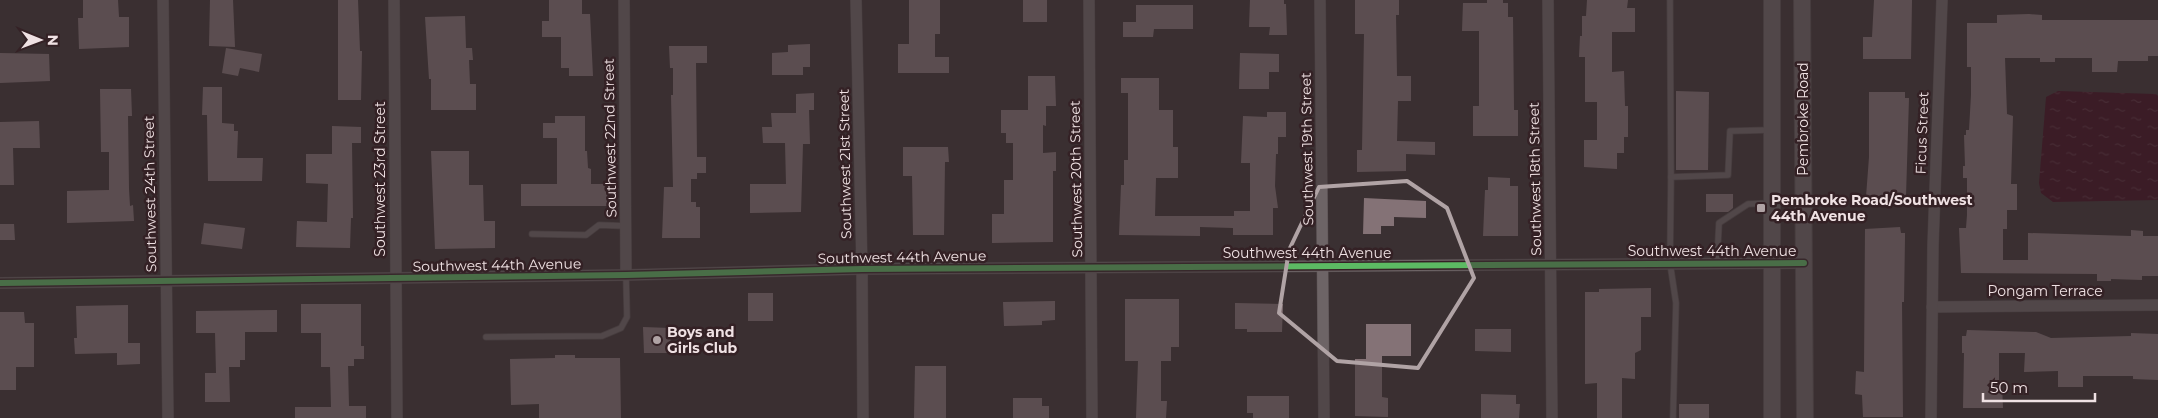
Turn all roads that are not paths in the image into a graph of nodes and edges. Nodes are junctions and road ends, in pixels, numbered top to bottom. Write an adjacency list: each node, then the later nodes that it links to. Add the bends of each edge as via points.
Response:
1 (163, 0): 27 (street, Southwest 24th Street)
2 (394, 0): 26 (street, Southwest 23rd Street)
3 (624, 0): 15 (street, Southwest 22nd Street)
4 (856, 0): 24 (street, Southwest 21st Street)
5 (1089, 0): 23 (street, Southwest 20th Street)
6 (1320, 0): 22 (street, Southwest 19th Street)
7 (1548, 0): 21 (street, Southwest 18th Street)
8 (1670, 0): 13 (lane)
9 (1772, 0): 12 (main road)
10 (1942, 0): 30 (street, Ficus Street)
11 (1802, 4): 20 (main road, Pembroke Road)
12 (1772, 130): 13 (lane, via 1730,131 1728,175); 14 (main road)
13 (1671, 177): 18 (lane)
14 (1772, 203): 17 (main road); 19 (lane, via 1748,204 1719,223)
15 (626, 226): 16 (lane, via 599,225 586,234); 25 (street, Southwest 22nd Street)
16 (532, 234)
17 (1772, 262): 19 (street, Southwest 44th Avenue); 20 (street, Southwest 44th Avenue); 39 (main road)
18 (1670, 263): 19 (street, Southwest 44th Avenue); 21 (street, Southwest 44th Avenue); 38 (lane, via 1676,303)
19 (1717, 263)
20 (1804, 263): 40 (main road, Pembroke Road)
21 (1551, 265): 22 (street, Southwest 44th Avenue); 37 (street, Southwest 18th Street)
22 (1323, 266): 23 (street, Southwest 44th Avenue); 36 (street, Southwest 19th Street)
23 (1092, 267): 24 (street, Southwest 44th Avenue); 35 (street, Southwest 20th Street)
24 (862, 269): 25 (street, Southwest 44th Avenue); 34 (street, Southwest 21st Street)
25 (626, 275): 26 (street, Southwest 44th Avenue); 31 (lane, via 627,317 621,328 602,336)
26 (396, 278): 27 (street, Southwest 44th Avenue); 33 (street, Southwest 23rd Street)
27 (166, 281): 28 (street, Southwest 44th Avenue); 32 (street, Southwest 24th Street)
28 (0, 283)
29 (2158, 305): 30 (street, Pongam Terrace)
30 (1932, 307): 41 (street, Ficus Street)
31 (486, 336)
32 (168, 418)
33 (397, 418)
34 (863, 418)
35 (1092, 418)
36 (1324, 418)
37 (1552, 418)
38 (1673, 418)
39 (1772, 418)
40 (1805, 418)
41 (1931, 418)

